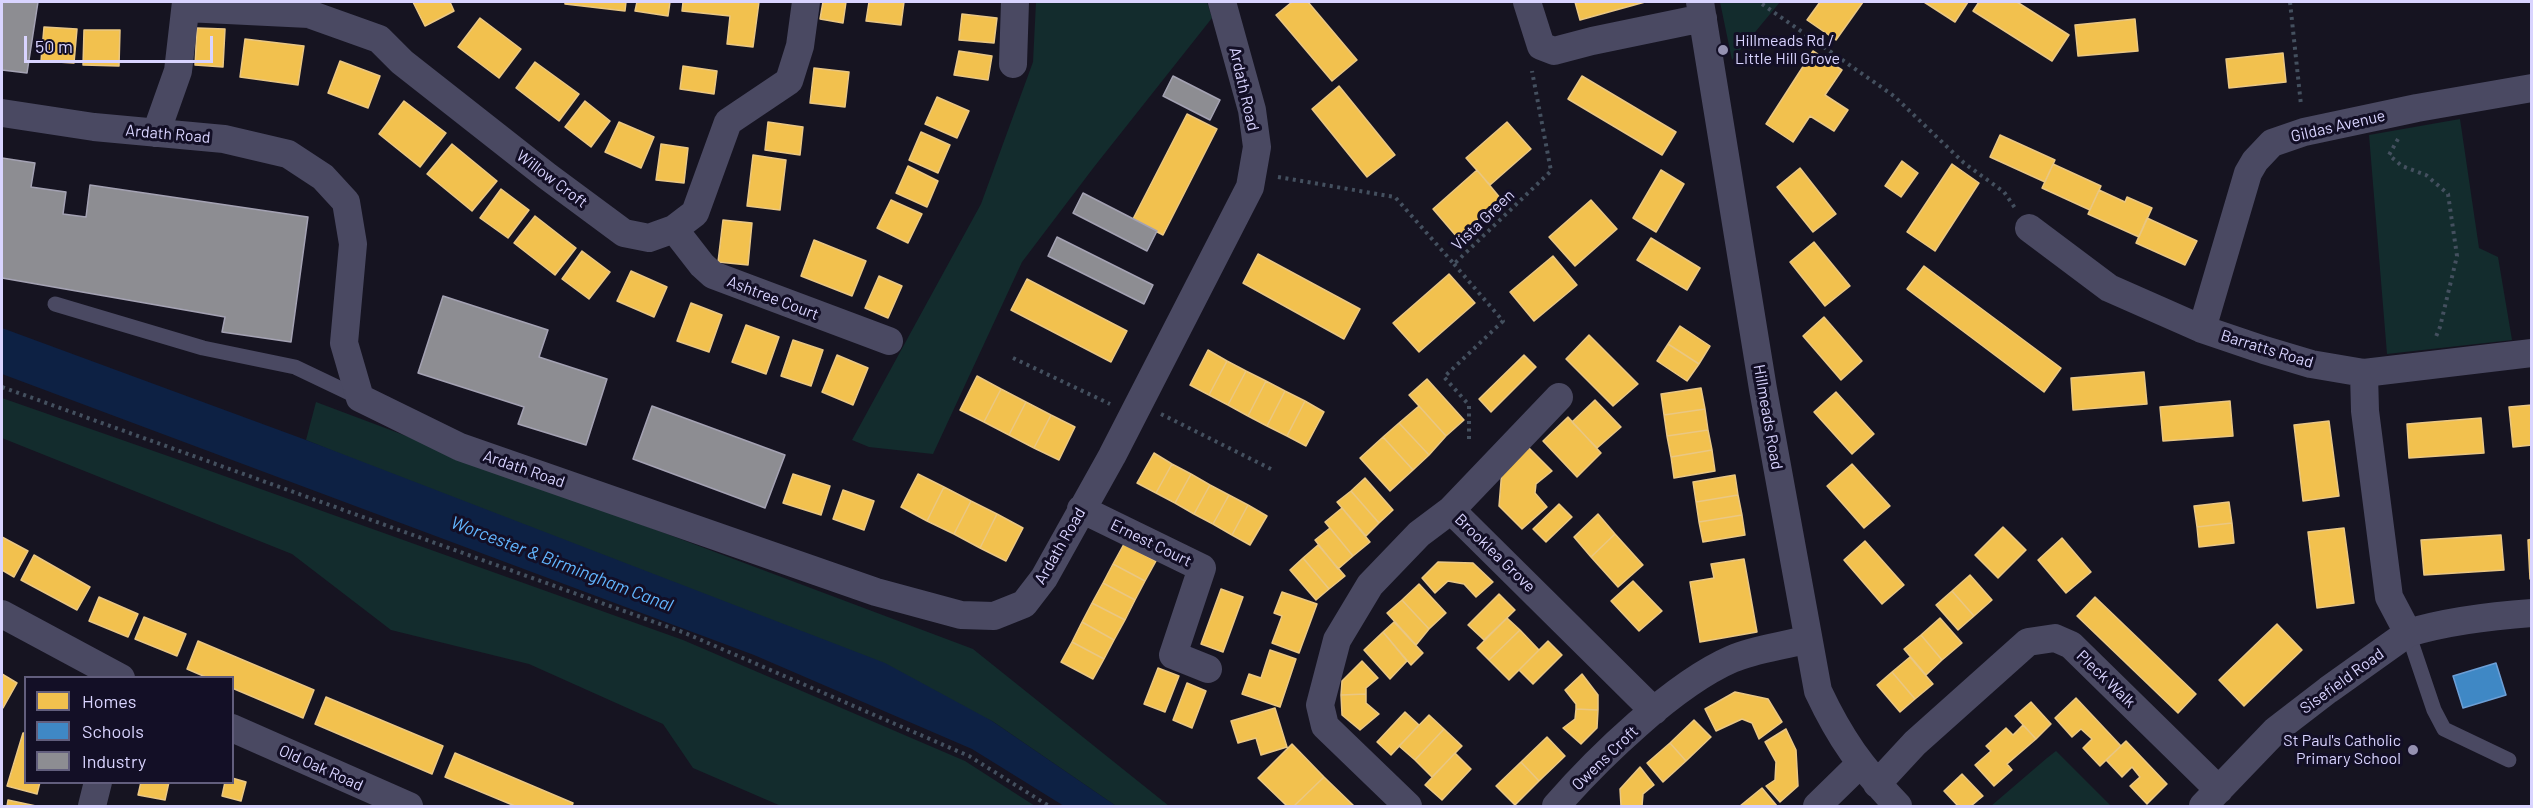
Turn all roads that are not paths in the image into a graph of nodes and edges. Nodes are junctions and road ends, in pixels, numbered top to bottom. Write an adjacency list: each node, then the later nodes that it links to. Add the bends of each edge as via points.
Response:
1 (806, 2): 12 (street, Willow Croft, via 801,46 789,81 728,122 695,213)
2 (1015, 2): 7 (street)
3 (1222, 2): 20 (street, Ardath Road, via 1252,110 1257,147 1250,187)
4 (1527, 2): 6 (street, via 1541,46 1554,51)
5 (186, 5): 10 (street, via 178,71); 12 (street, Willow Croft, via 309,14 379,39 465,112 624,233 649,238)
6 (1702, 10): 25 (street, Hillmeads Road)
7 (1013, 64)
8 (2532, 88): 14 (street, Gildas Avenue, via 2417,108 2304,132 2272,143 2248,173)
9 (2, 113): 10 (street, Ardath Road)
10 (156, 133): 19 (street, Ardath Road, via 224,139 288,154 323,177 346,202 353,244 344,342)
11 (2028, 228): 14 (street, Barratts Road, via 2109,288)
12 (674, 229): 15 (street, Ashtree Court, via 713,275)
13 (55, 304): 19 (lane, via 202,348 295,367)
14 (2202, 329): 17 (street, Barratts Road, via 2311,364)
15 (889, 341)
16 (2532, 352): 17 (street, Barratts Road)
17 (2364, 373): 24 (street, via 2365,411 2389,597)
18 (1559, 397): 21 (street)
19 (360, 398): 20 (street, Ardath Road, via 460,447 876,592 962,615 994,616 1024,604 1044,578)
20 (1081, 509): 26 (street, Ernest Court, via 1202,568 1173,655)
21 (1451, 510): 28 (street, Brooklea Grove); 37 (street, Brooklea Grove, via 1419,534 1370,585 1337,640 1320,705 1325,726)
22 (2532, 613): 24 (street, Sisefield Road, via 2493,615)
23 (2, 614): 27 (street)
24 (2408, 633): 30 (lane, via 2444,729); 33 (street, Sisefield Road, via 2276,730)
25 (1808, 639): 28 (street, Owens Croft, via 1734,658 1702,674); 31 (street, Hillmeads Road, via 1818,691 1836,729)
26 (1208, 669)
27 (117, 676)
28 (1654, 711): 34 (street, Owens Croft)
29 (234, 729): 36 (street, Old Oak Road)
30 (2509, 760)
31 (1868, 774): 33 (street, Pleck Walk, via 1915,743 2028,642 2055,638 2071,645); 38 (street, Pleck Walk); 39 (street, Hillmeads Road)
32 (98, 784): 35 (street)
33 (2211, 798)
34 (1566, 803)
35 (92, 807)
36 (409, 807)
37 (1408, 807)
38 (1817, 807)
39 (1898, 807)

